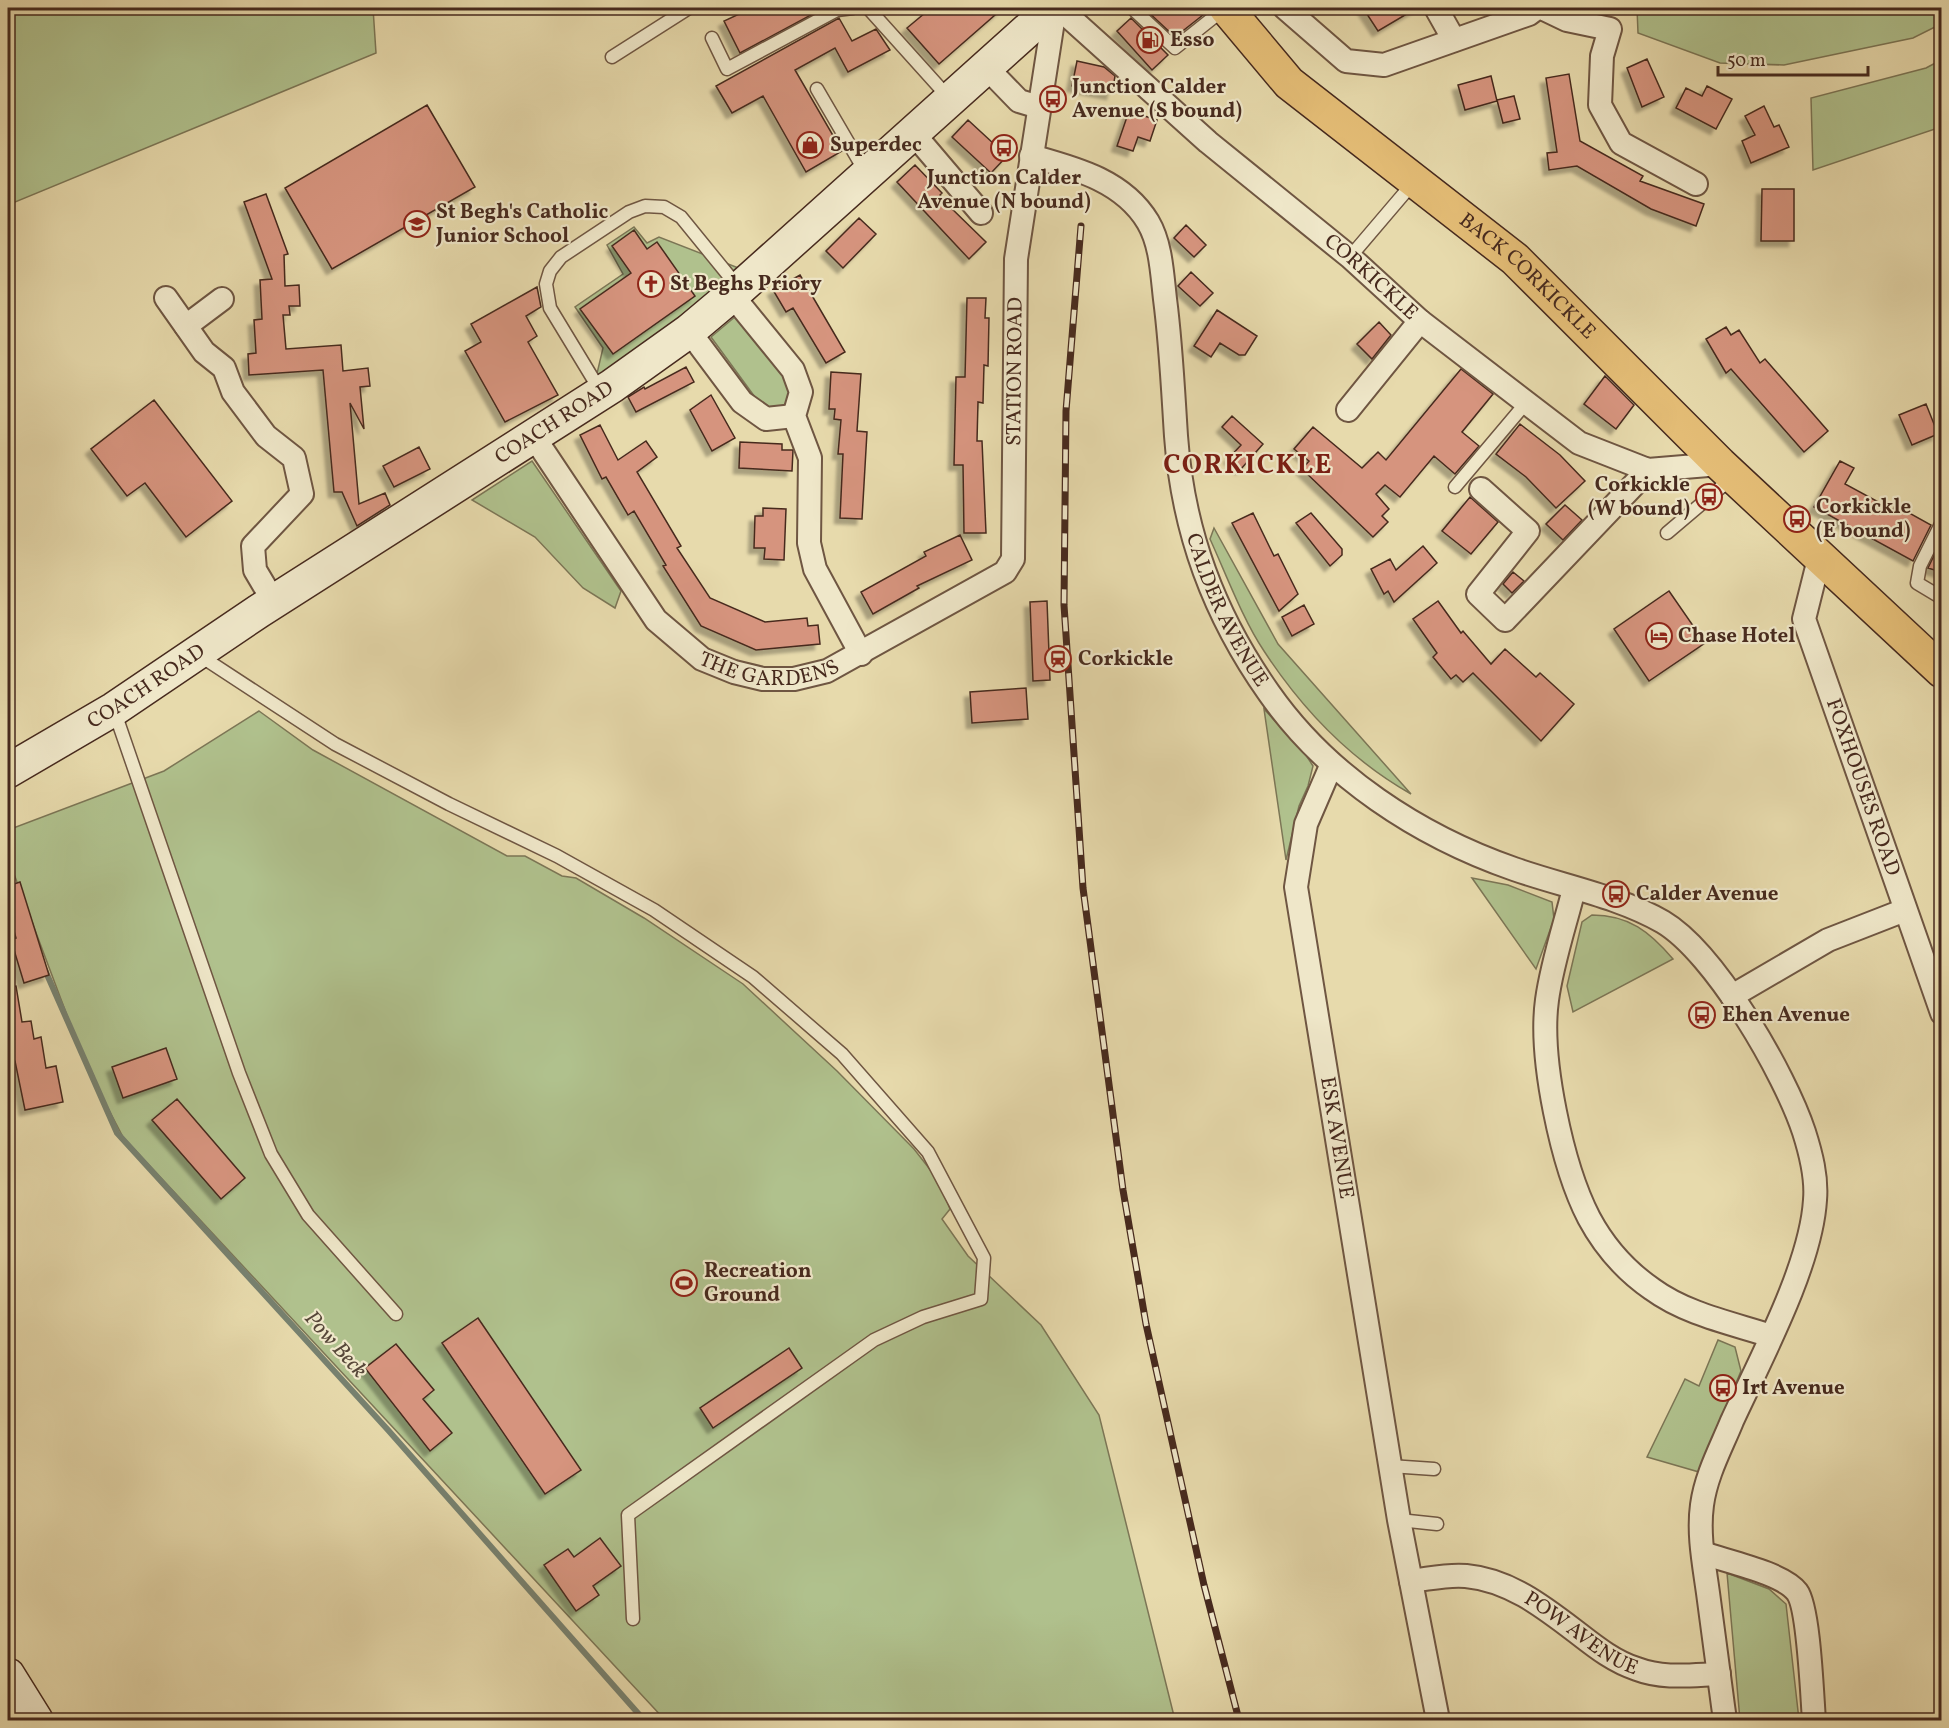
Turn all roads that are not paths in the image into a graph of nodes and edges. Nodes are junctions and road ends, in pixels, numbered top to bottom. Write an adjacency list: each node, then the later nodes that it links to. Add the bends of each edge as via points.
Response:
1 (689, 8): 13 (lane)
2 (853, 8): 11 (lane, via 837,10 727,69)
3 (868, 8): 16 (lane)
4 (1055, 8): 14 (street, COACH ROAD); 17 (street, STATION ROAD); 24 (street, CORKICKLE, via 1208,142)
5 (1132, 8): 6 (lane, via 1175,48)
6 (1226, 8): 21 (main road, BACK CORKICKLE, via 1289,83)
7 (1285, 8): 12 (street, via 1346,61 1384,65)
8 (1436, 8): 12 (street)
9 (1537, 8): 12 (street)
10 (1542, 8): 22 (street, via 1567,20 1610,29 1602,56 1600,105 1621,142)
11 (712, 38)
12 (1454, 40)
13 (612, 57)
14 (986, 67): 16 (street, COACH ROAD); 17 (street, via 1019,101)
15 (817, 89): 20 (lane)
16 (950, 99): 18 (street, COACH ROAD)
17 (1039, 107): 19 (street, STATION ROAD)
18 (913, 133): 20 (street, COACH ROAD); 23 (street)
19 (1031, 156): 46 (street, STATION ROAD, via 1015,269 1013,559 1005,572); 49 (street, CALDER AVENUE, via 1108,182 1147,220 1163,279 1177,440 1188,515 1202,565 1220,613 1242,652 1279,706)
20 (867, 174): 25 (street, COACH ROAD)
21 (1416, 180): 24 (lane); 37 (main road, BACK CORKICKLE, via 1515,259)
22 (1696, 184)
23 (981, 213)
24 (1350, 257): 28 (street, CORKICKLE)
25 (736, 292): 30 (street, COACH ROAD); 31 (lane, via 681,218 664,207 645,206 629,212 561,257 549,271 549,308); 34 (street, via 793,370 801,392)
26 (166, 298): 29 (street)
27 (222, 299): 29 (street)
28 (1420, 321): 32 (street, CORKICKLE); 33 (street)
29 (186, 326): 44 (street, via 204,352 224,368 233,392 266,436 294,458 302,494 253,546 255,570)
30 (689, 331): 31 (street, COACH ROAD); 34 (street, via 742,402 765,419)
31 (601, 393): 35 (street, COACH ROAD)
32 (1525, 404): 36 (street, CORKICKLE, via 1579,443); 38 (lane)
33 (1348, 410)
34 (794, 416): 46 (street, THE GARDENS, via 810,458 809,543 815,569)
35 (534, 437): 44 (street, COACH ROAD); 46 (street, THE GARDENS, via 648,610 702,660 763,679 794,679 827,671)
36 (1648, 470): 37 (street, CORKICKLE); 39 (street, via 1505,620 1478,594 1528,531)
37 (1727, 470): 41 (lane); 42 (main road, BACK CORKICKLE)
38 (1455, 487)
39 (1481, 489)
40 (1941, 522): 43 (lane, via 1920,566 1917,583)
41 (1667, 533)
42 (1819, 559): 47 (main road, BACK CORKICKLE); 52 (street, FOXHOUSES ROAD, via 1804,619)
43 (1941, 598)
44 (274, 602): 45 (street, COACH ROAD)
45 (198, 654): 48 (street, COACH ROAD); 63 (lane, via 335,744 645,905 753,977 842,1054 928,1152 984,1258 981,1299 923,1317 874,1340 628,1515)
46 (861, 654)
47 (1941, 671)
48 (114, 709): 50 (street, COACH ROAD); 55 (lane, via 239,1073 271,1154 308,1215)
49 (1331, 766): 51 (street, CALDER AVENUE, via 1367,792 1458,845 1509,868); 57 (street, ESK AVENUE, via 1306,824 1296,887)
50 (8, 771)
51 (1574, 889): 53 (street, CALDER AVENUE, via 1661,921 1690,941); 56 (street, via 1547,1000 1546,1043 1560,1125 1589,1218 1618,1261 1652,1290 1687,1308)
52 (1905, 910): 53 (street, via 1828,940); 54 (street, FOXHOUSES ROAD)
53 (1732, 996): 56 (street, CALDER AVENUE, via 1791,1100 1814,1164 1816,1199 1810,1230)
54 (1941, 1013)
55 (396, 1314)
56 (1771, 1336): 61 (street, CALDER AVENUE, via 1709,1475 1702,1504)
57 (1390, 1466): 58 (lane); 59 (street, ESK AVENUE)
58 (1434, 1469)
59 (1399, 1518): 60 (lane); 62 (street, ESK AVENUE)
60 (1437, 1524)
61 (1703, 1553): 64 (street, CALDER AVENUE); 69 (street, via 1782,1580 1797,1592 1803,1610)
62 (1411, 1581): 64 (street, POW AVENUE, via 1467,1576 1516,1590 1616,1661 1660,1676); 67 (street)
63 (633, 1619)
64 (1719, 1674): 68 (street, CALDER AVENUE)
65 (8, 1675): 66 (street)
66 (36, 1720)
67 (1438, 1720)
68 (1725, 1720)
69 (1814, 1720)

